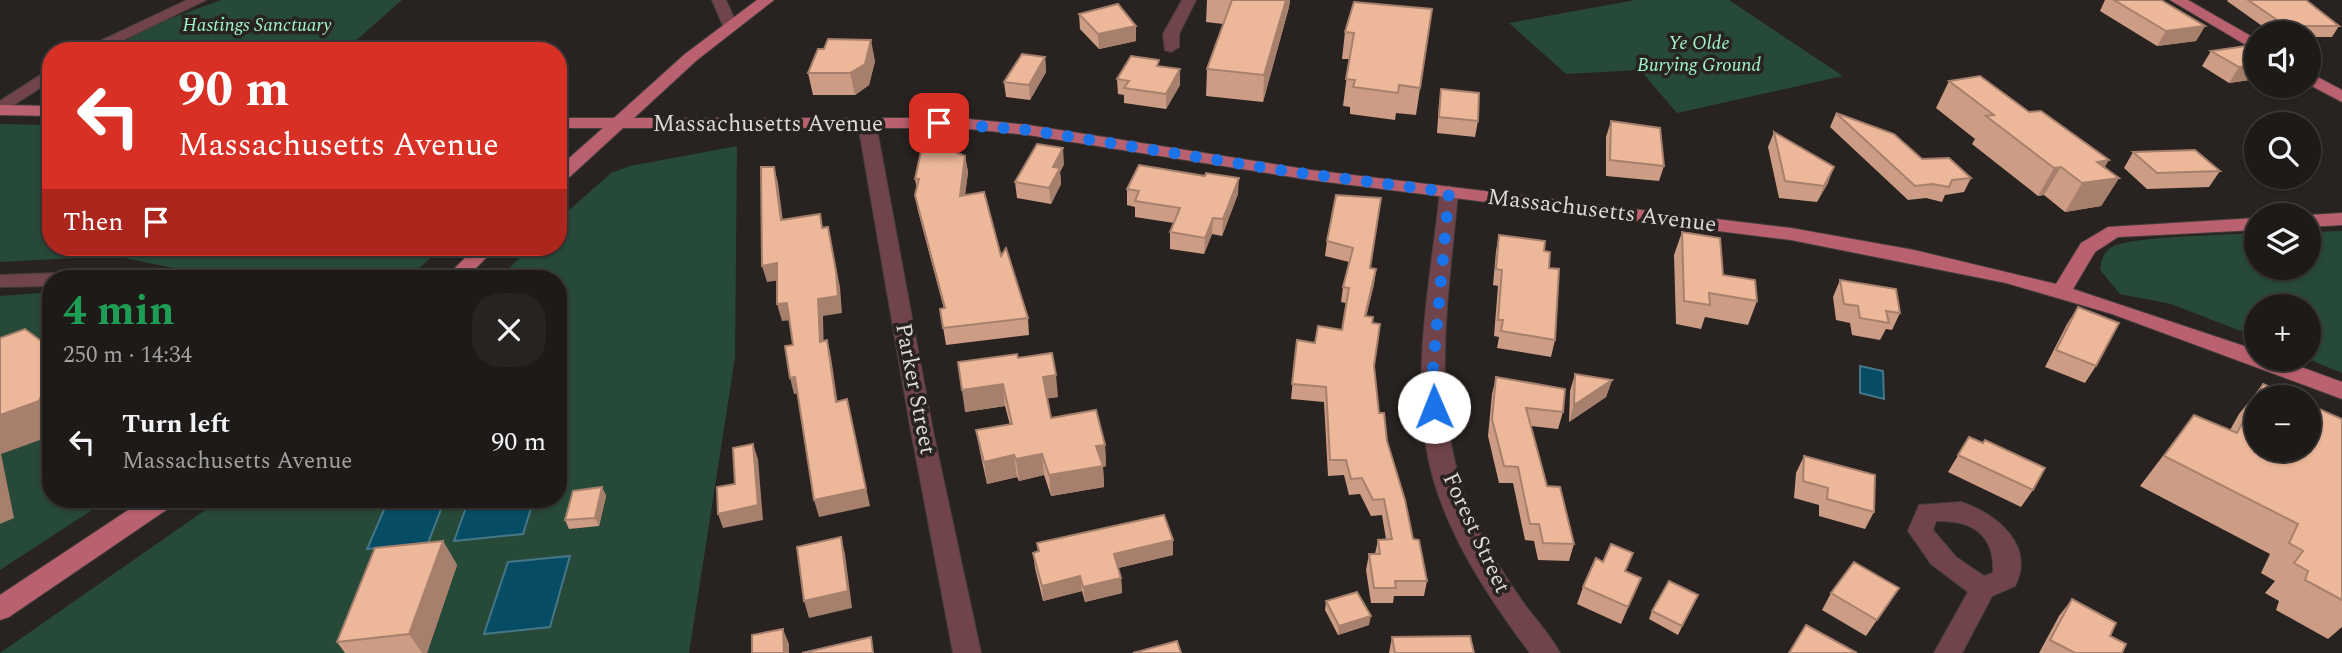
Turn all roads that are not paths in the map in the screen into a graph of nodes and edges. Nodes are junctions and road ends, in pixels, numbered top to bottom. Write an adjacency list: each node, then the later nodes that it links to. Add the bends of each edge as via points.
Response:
1 (200, 0): 8 (street)
2 (719, 0): 6 (street)
3 (767, 0): 6 (main road)
4 (1189, 0): 9 (street, via 1171,34)
5 (2177, 0): 7 (main road)
6 (730, 25): 16 (main road)
7 (2244, 39)
8 (107, 42)
9 (1171, 47)
10 (42, 79): 13 (street)
11 (2321, 85): 12 (main road)
12 (2342, 97)
13 (0, 109): 14 (main road)
14 (42, 111)
15 (567, 123): 16 (main road, Massachusetts Avenue)
16 (620, 123): 17 (main road, Massachusetts Avenue); 18 (main road)
17 (867, 124): 19 (main road, Massachusetts Avenue, via 959,123 1028,130); 34 (street, Parker Street)
18 (567, 170)
19 (1449, 192): 27 (main road, Massachusetts Avenue, via 1820,239 1950,263); 35 (street, Forest Street, via 1433,368 1438,449 1452,495 1476,545 1501,592)
20 (2342, 219): 21 (main road)
21 (2321, 220)
22 (2244, 225): 27 (main road, via 2115,231 2081,252)
23 (478, 256): 24 (main road)
24 (463, 270)
25 (42, 280): 26 (street)
26 (0, 281)
27 (2062, 291): 28 (main road, Massachusetts Avenue)
28 (2244, 353)
29 (2290, 371): 30 (main road, Massachusetts Avenue)
30 (2342, 391)
31 (150, 508): 33 (main road)
32 (1983, 588): 36 (street)
33 (0, 609)
34 (967, 653)
35 (1546, 653)
36 (1948, 653)

